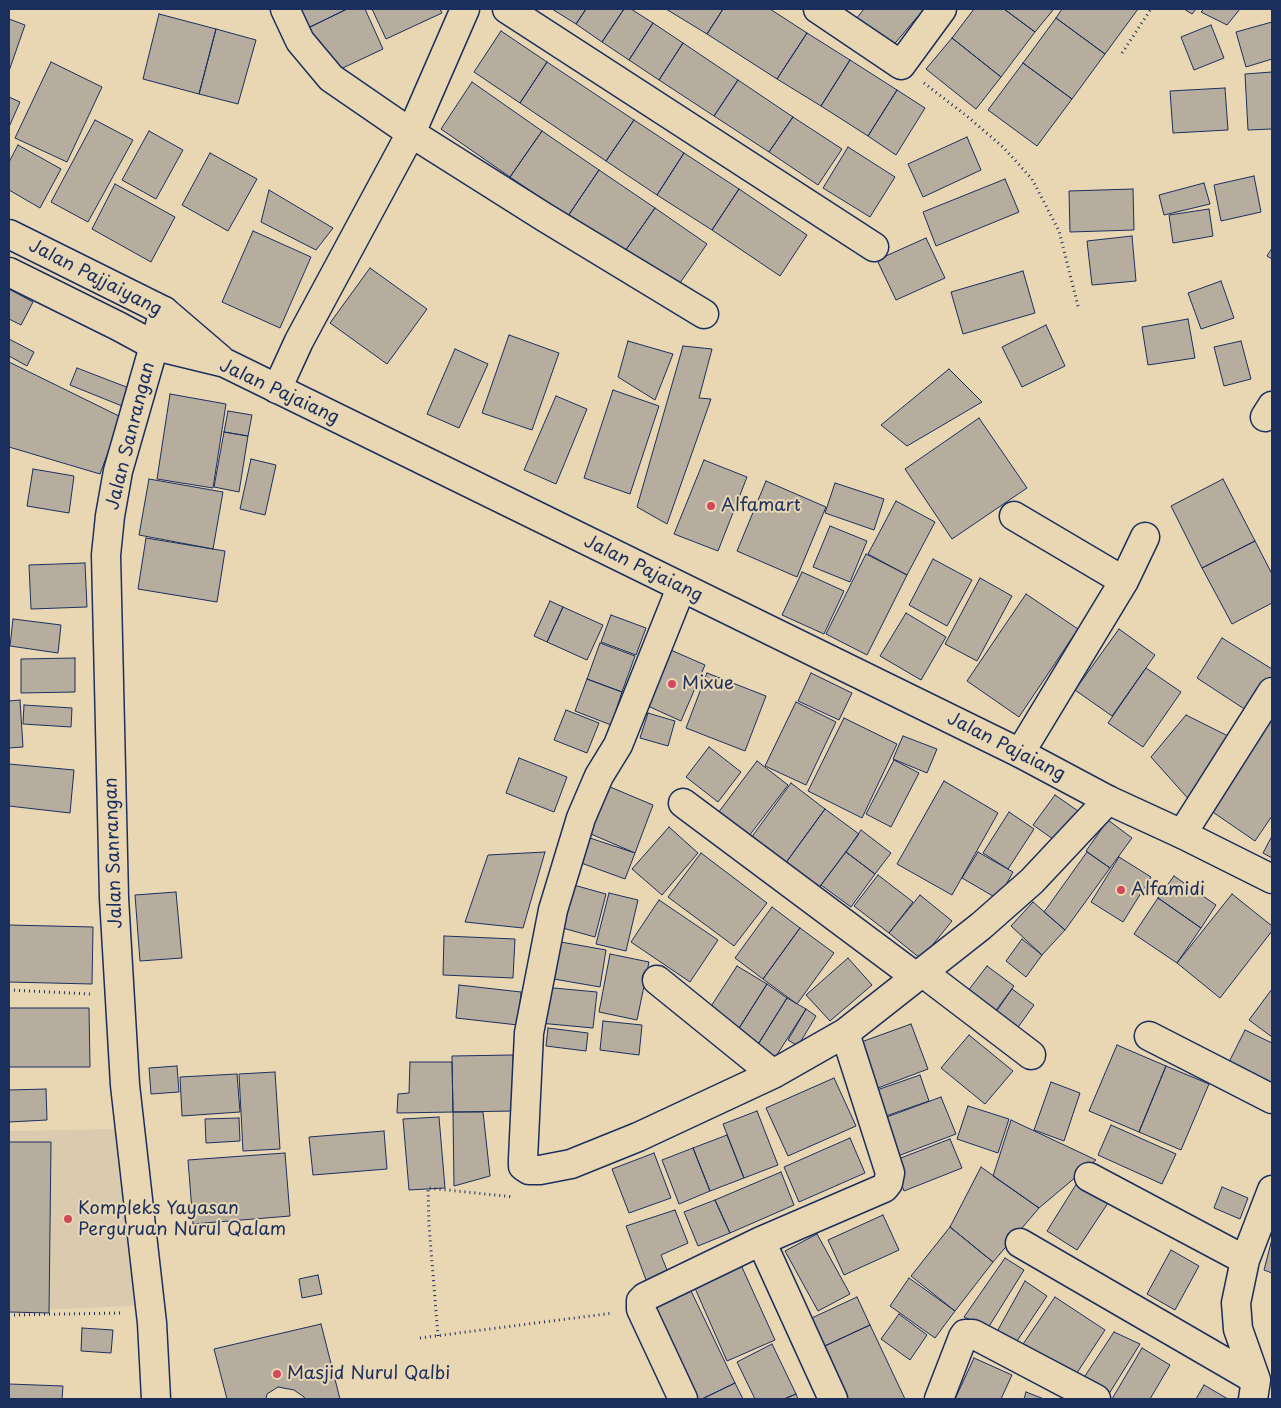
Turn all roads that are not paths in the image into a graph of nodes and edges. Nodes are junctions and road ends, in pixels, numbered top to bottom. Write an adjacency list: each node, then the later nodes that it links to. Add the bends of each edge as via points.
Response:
1 (285, 9): 6 (street, via 300,41 331,78)
2 (465, 9): 6 (street)
3 (507, 9): 8 (street)
4 (818, 9): 5 (street, via 901,65)
5 (942, 9)
6 (411, 133): 11 (street); 14 (street, via 299,341)
7 (9, 234): 10 (street, Jalan Pajjaiyang)
8 (874, 247)
9 (9, 272): 12 (street, Jalan Pajaiang)
10 (164, 311): 12 (street, Jalan Sanrangan); 13 (street, Jalan Pajjaiyang)
11 (704, 314)
12 (154, 346): 13 (street, Jalan Pajaiang); 38 (street, Jalan Sanrangan, via 118,471 106,555 114,898 126,1085 151,1312)
13 (225, 363): 14 (street, Jalan Pajaiang)
14 (277, 389): 18 (street, Jalan Pajaiang)
15 (1014, 516): 17 (street)
16 (1144, 537): 17 (street)
17 (1124, 582): 20 (street)
18 (681, 588): 20 (street, Jalan Pajaiang); 30 (street, via 618,745 599,776 582,818 553,910 529,1033 524,1166 529,1170 540,1170 571,1164 638,1137)
19 (1272, 692): 23 (street)
20 (1020, 753): 21 (street, Jalan Pajaiang)
21 (1108, 800): 23 (street, Jalan Pajaiang); 25 (street, via 1032,881)
22 (683, 803): 25 (street)
23 (1182, 834): 24 (street, Jalan Pajaiang)
24 (1272, 879)
25 (919, 974): 27 (street); 29 (street)
26 (657, 980): 30 (street)
27 (845, 1033): 30 (street); 34 (street, via 890,1173 888,1184)
28 (1148, 1036): 31 (street)
29 (1031, 1056)
30 (773, 1074)
31 (1272, 1099)
32 (1089, 1177): 36 (street)
33 (1272, 1190): 36 (street)
34 (761, 1241): 39 (street, via 649,1294 641,1302 641,1309); 40 (street)
35 (1020, 1243): 37 (street)
36 (1245, 1260): 37 (street, via 1237,1291 1236,1315)
37 (1255, 1390)
38 (156, 1399)
39 (683, 1399)
40 (833, 1399)
41 (939, 1399): 42 (street, via 963,1337 973,1334)
42 (1096, 1399)

